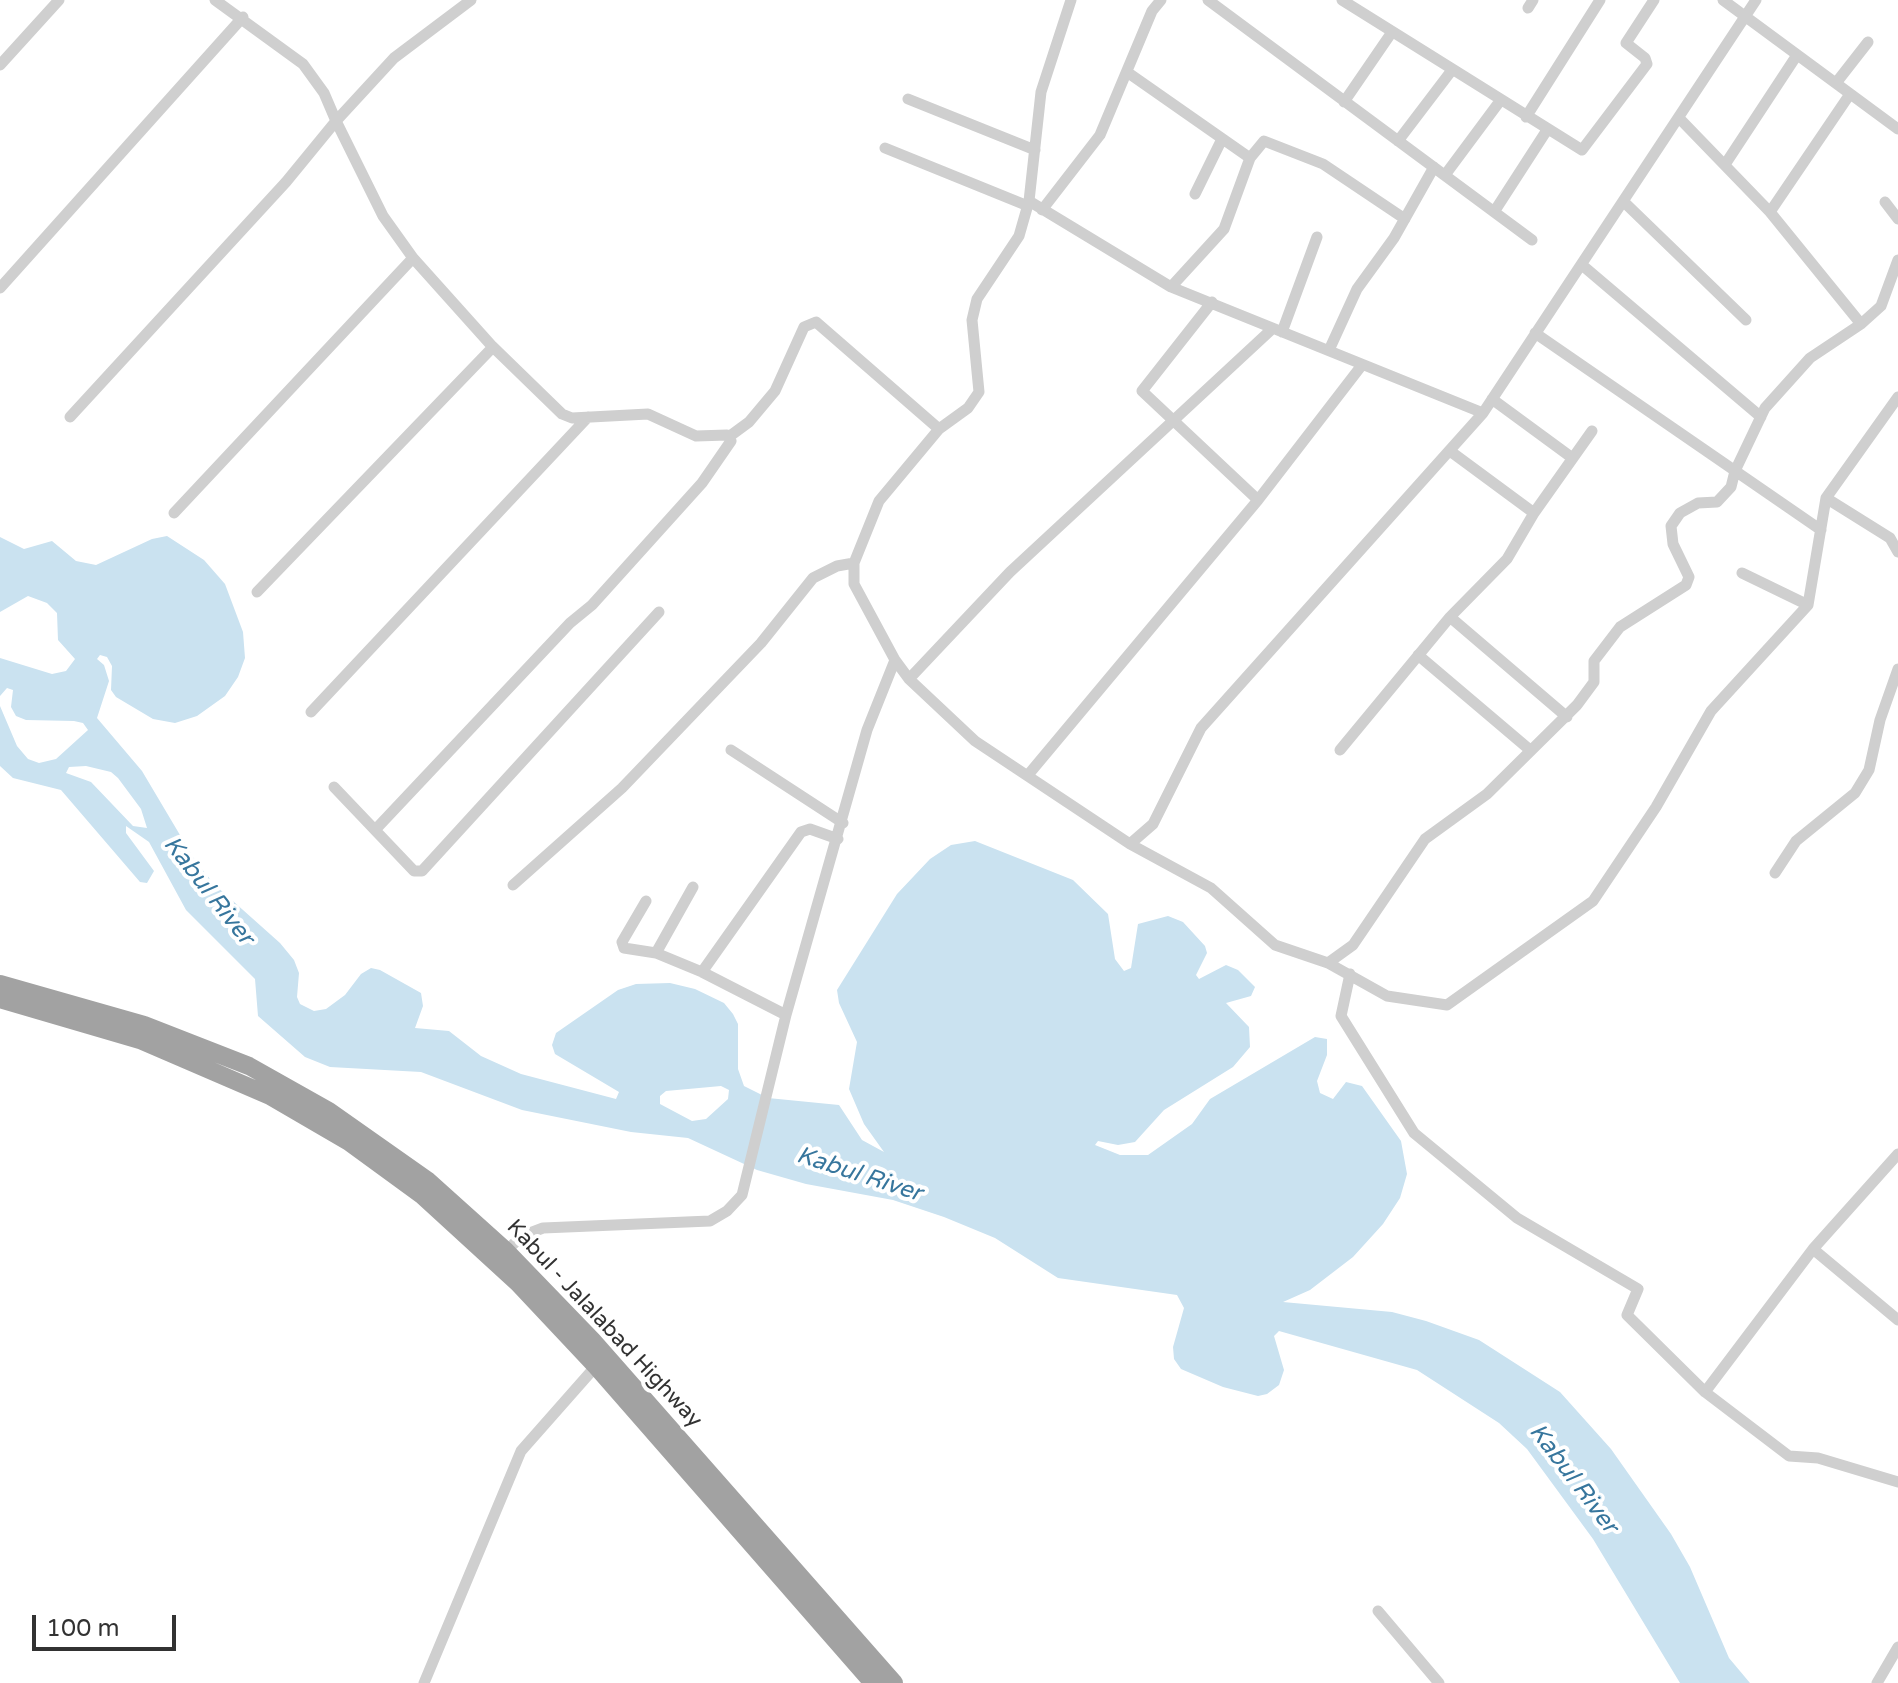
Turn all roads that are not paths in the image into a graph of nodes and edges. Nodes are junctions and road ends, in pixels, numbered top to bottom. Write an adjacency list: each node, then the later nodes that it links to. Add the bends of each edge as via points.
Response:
1 (59, 0): 17 (street)
2 (215, 0): 13 (street)
3 (471, 0): 27 (street, via 394,58)
4 (1071, 0): 33 (street, via 1041,92)
5 (1161, 0): 19 (street)
6 (1208, 0): 24 (street)
7 (1342, 0): 14 (street)
8 (1600, 0): 25 (street)
9 (1654, 0): 29 (street, via 1626,43 1647,64 1584,149)
10 (1723, 0): 12 (street)
11 (1756, 0): 12 (street)
12 (1745, 16): 16 (street); 26 (street)
13 (243, 17): 27 (street, via 303,64); 53 (street)
14 (1392, 32): 18 (street); 24 (street)
15 (1868, 42): 20 (street)
16 (1797, 55): 20 (street); 35 (street)
17 (0, 65)
18 (1452, 70): 23 (street); 31 (street)
19 (1127, 72): 30 (street); 42 (street, via 1100,135)
20 (1836, 83): 21 (street)
21 (1850, 94): 28 (street); 44 (street)
22 (908, 99): 33 (street)
23 (1500, 101): 25 (street); 37 (street)
24 (1344, 102): 31 (street)
25 (1526, 117): 29 (street)
26 (1680, 119): 35 (street); 39 (street)
27 (336, 121): 49 (street, via 374,201); 65 (street)
28 (1898, 129)
29 (1547, 130): 43 (street)
30 (1222, 139): 34 (street); 38 (street)
31 (1398, 141): 36 (street)
32 (885, 148): 41 (street)
33 (1035, 150): 41 (street)
34 (1250, 158): 45 (street, via 1260,143 1269,140 1323,164); 52 (street, via 1224,229)
35 (1726, 163): 44 (street)
36 (1434, 167): 37 (street); 45 (street)
37 (1445, 175): 43 (street)
38 (1195, 194)
39 (1624, 202): 51 (street); 55 (street)
40 (1885, 202): 46 (street)
41 (1028, 204): 42 (street); 69 (street, via 1019,236 977,299 972,320 979,392 968,408)
42 (1042, 210): 52 (street)
43 (1494, 212): 48 (street)
44 (1770, 212): 56 (street)
45 (1405, 219): 60 (street, via 1357,289)
46 (1898, 219)
47 (1317, 237): 57 (street)
48 (1532, 240)
49 (413, 258): 59 (street); 77 (street)
50 (1898, 260): 56 (street, via 1881,306)
51 (1582, 265): 58 (street); 67 (street)
52 (1171, 287): 54 (street)
53 (0, 288)
54 (1212, 302): 57 (street); 68 (street, via 1141,388)
55 (1746, 320)
56 (1861, 324): 67 (street, via 1810,358)
57 (1277, 331): 60 (street); 68 (street)
58 (1535, 333): 63 (street); 74 (street)
59 (493, 347): 66 (street, via 562,414); 84 (street)
60 (1330, 348): 61 (street)
61 (1362, 365): 64 (street); 76 (street)
62 (1898, 397): 75 (street)
63 (1492, 399): 64 (street); 73 (street)
64 (1483, 413): 72 (street)
65 (70, 417)
66 (588, 417): 71 (street, via 648,414 696,436); 92 (street)
67 (1761, 417): 74 (street)
68 (1173, 423): 76 (street); 91 (street, via 1010,572)
69 (939, 429): 71 (street, via 816,322 804,327 775,391); 82 (street, via 879,501)
70 (1592, 431): 73 (street)
71 (730, 436): 100 (street, via 692,495)
72 (1450, 451): 78 (street); 102 (street, via 1201,728 1153,824)
73 (1571, 457): 78 (street)
74 (1735, 471): 79 (street); 93 (street, via 1731,487 1717,502 1698,503 1680,513 1671,526 1673,544 1689,577 1686,585 1620,627 1602,646 1594,661 1594,682)
75 (1826, 498): 79 (street); 80 (street)
76 (1258, 500): 97 (street)
77 (174, 513)
78 (1534, 513): 87 (street, via 1507,559)
79 (1821, 530): 85 (street)
80 (1894, 534): 81 (street)
81 (1898, 552)
82 (854, 563): 89 (street, via 854,584); 104 (street, via 813,578 761,643 622,788)
83 (1742, 573): 85 (street)
84 (257, 592)
85 (1808, 605): 110 (street, via 1711,711 1593,901 1447,1005 1387,996)
86 (659, 612): 100 (street, via 422,871 414,871)
87 (1450, 617): 88 (street); 93 (street)
88 (1418, 655): 95 (street); 96 (street)
89 (895, 660): 91 (street); 99 (street, via 867,730)
90 (1898, 669): 103 (street, via 1869,770 1855,793 1796,841)
91 (909, 679): 97 (street, via 975,741)
92 (311, 712)
93 (1567, 717): 96 (street)
94 (731, 750): 99 (street)
95 (1340, 750)
96 (1530, 750): 108 (street, via 1487,794 1425,839 1353,945)
97 (1028, 775): 102 (street)
98 (334, 787): 100 (street)
99 (843, 823): 101 (street)
100 (375, 830)
101 (838, 839): 109 (street, via 810,829 801,832); 113 (street)
102 (1130, 844): 108 (street, via 1211,888 1275,945)
103 (1775, 873)
104 (513, 885)
105 (693, 887): 107 (street)
106 (646, 901): 107 (street, via 622,945)
107 (656, 953): 109 (street)
108 (1328, 963): 110 (street)
109 (702, 972): 113 (street)
110 (1350, 974): 123 (street, via 1341,1016 1414,1133 1517,1218 1638,1289 1627,1315)
111 (0, 984): 114 (highway, Kabul - Jalalabad Highway)
112 (0, 999): 114 (highway, Kabul - Jalalabad Highway)
113 (786, 1015): 117 (street, via 749,1175 742,1195 727,1211 710,1221 543,1228 522,1236)
114 (142, 1032): 117 (highway, Kabul - Jalalabad Highway, via 249,1066 329,1111 427,1180); 118 (highway, Kabul - Jalalabad Highway, via 349,1142)
115 (1898, 1154): 116 (street)
116 (1813, 1249): 119 (street); 123 (street)
117 (506, 1251): 118 (highway, Kabul - Jalalabad Highway)
118 (524, 1278): 120 (highway, Kabul - Jalalabad Highway)
119 (1898, 1320)
120 (587, 1345): 121 (highway, Kabul - Jalalabad Highway); 122 (highway, Kabul - Jalalabad Highway)
121 (596, 1366): 122 (highway, Kabul - Jalalabad Highway); 127 (street, via 521,1451)
122 (628, 1391): 128 (highway, Kabul - Jalalabad Highway); 129 (highway, Kabul - Jalalabad Highway)
123 (1705, 1392): 124 (street, via 1789,1456 1818,1458)
124 (1898, 1482)
125 (1378, 1611): 130 (street)
126 (1898, 1647): 131 (street)
127 (424, 1683)
128 (873, 1683)
129 (894, 1683)
130 (1439, 1683)
131 (1877, 1683)

